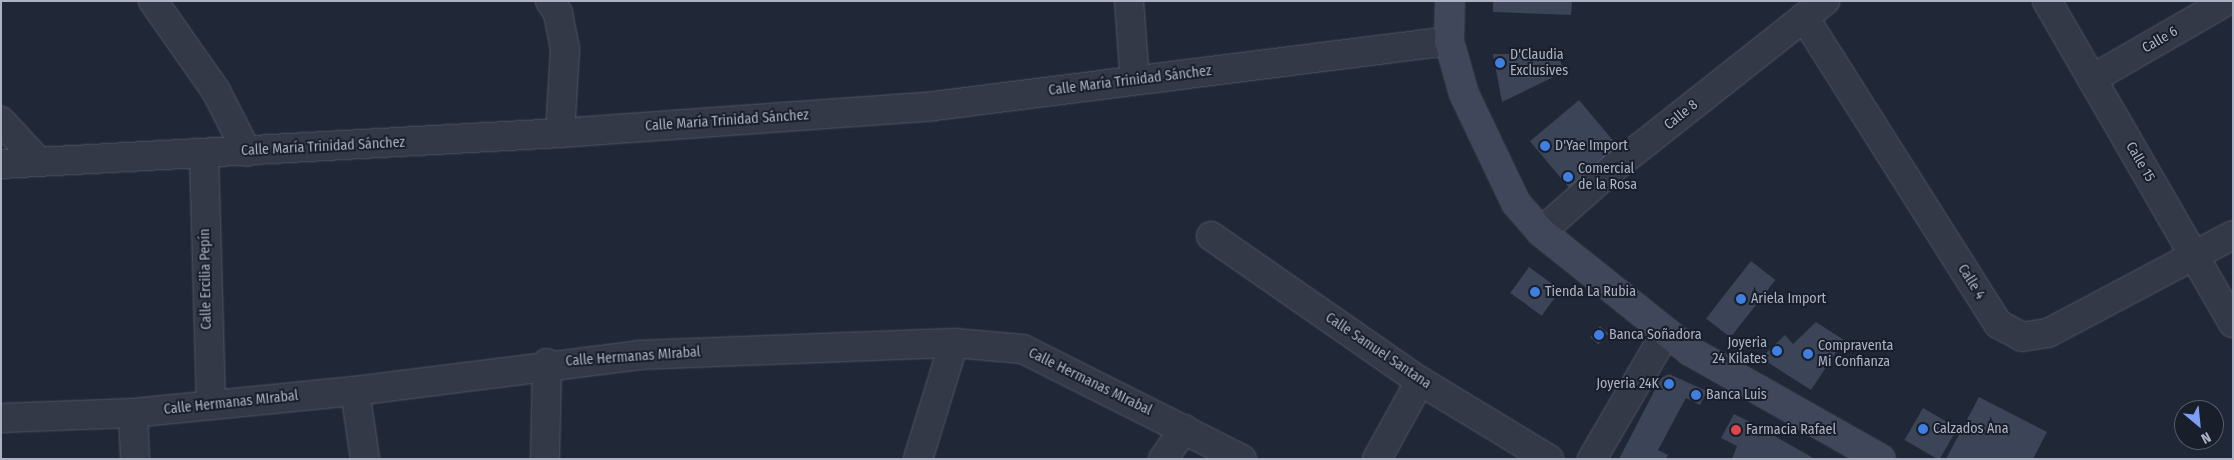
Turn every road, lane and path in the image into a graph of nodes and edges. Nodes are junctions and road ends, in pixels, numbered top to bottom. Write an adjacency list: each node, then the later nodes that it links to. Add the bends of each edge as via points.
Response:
1 (153, 1): 13 (street, via 216,91)
2 (550, 1): 12 (street, via 558,13 565,50)
3 (1128, 1): 10 (street)
4 (1450, 1): 8 (street)
5 (2047, 1): 9 (street, Calle 15)
6 (2227, 1): 9 (street, Calle 6)
7 (1815, 9): 17 (street, Calle 8, via 1612,170); 20 (street, Calle 4, via 1998,324 2022,337 2048,333)
8 (1449, 41): 10 (street, Calle María Trinidad Sánchez); 17 (street, via 1464,94 1484,140 1516,203)
9 (2092, 79): 20 (street, Calle 15)
10 (1135, 80): 12 (street, Calle María Trinidad Sánchez, via 934,106)
11 (1, 121): 15 (street)
12 (560, 133): 13 (street, Calle María Trinidad Sánchez)
13 (247, 152): 14 (street, Calle María Trinidad Sánchez)
14 (204, 153): 15 (street, Calle María Trinidad Sánchez); 27 (street, Calle Ercilia Pepín)
15 (38, 161): 16 (street, Calle María Trinidad Sánchez)
16 (1, 164)
17 (1541, 232): 22 (street)
18 (2233, 235): 20 (street, Calle 4)
19 (1212, 236): 25 (street, Calle Samuel Santana)
20 (2195, 256): 21 (street, Calle 15)
21 (2233, 323)
22 (1665, 334): 39 (street); 40 (street)
23 (954, 343): 24 (street, Calle Hermanas MIrabal, via 638,354); 30 (street, Calle Hermanas MIrabal, via 1023,349); 34 (street)
24 (548, 363): 26 (street, Calle Hermanas MIrabal); 33 (street)
25 (1420, 381): 37 (street); 38 (street, Calle Samuel Santana)
26 (355, 391): 27 (street, Calle Hermanas MIrabal); 32 (street)
27 (211, 404): 28 (street, Calle Hermanas MIrabal)
28 (133, 413): 29 (street, Calle Hermanas MIrabal); 31 (street)
29 (1, 418)
30 (1184, 429): 35 (street); 36 (street, Calle Hermanas MIrabal)
31 (135, 459)
32 (364, 459)
33 (545, 459)
34 (918, 459)
35 (1163, 459)
36 (1242, 459)
37 (1377, 459)
38 (1549, 459)
39 (1592, 459)
40 (1881, 459)

